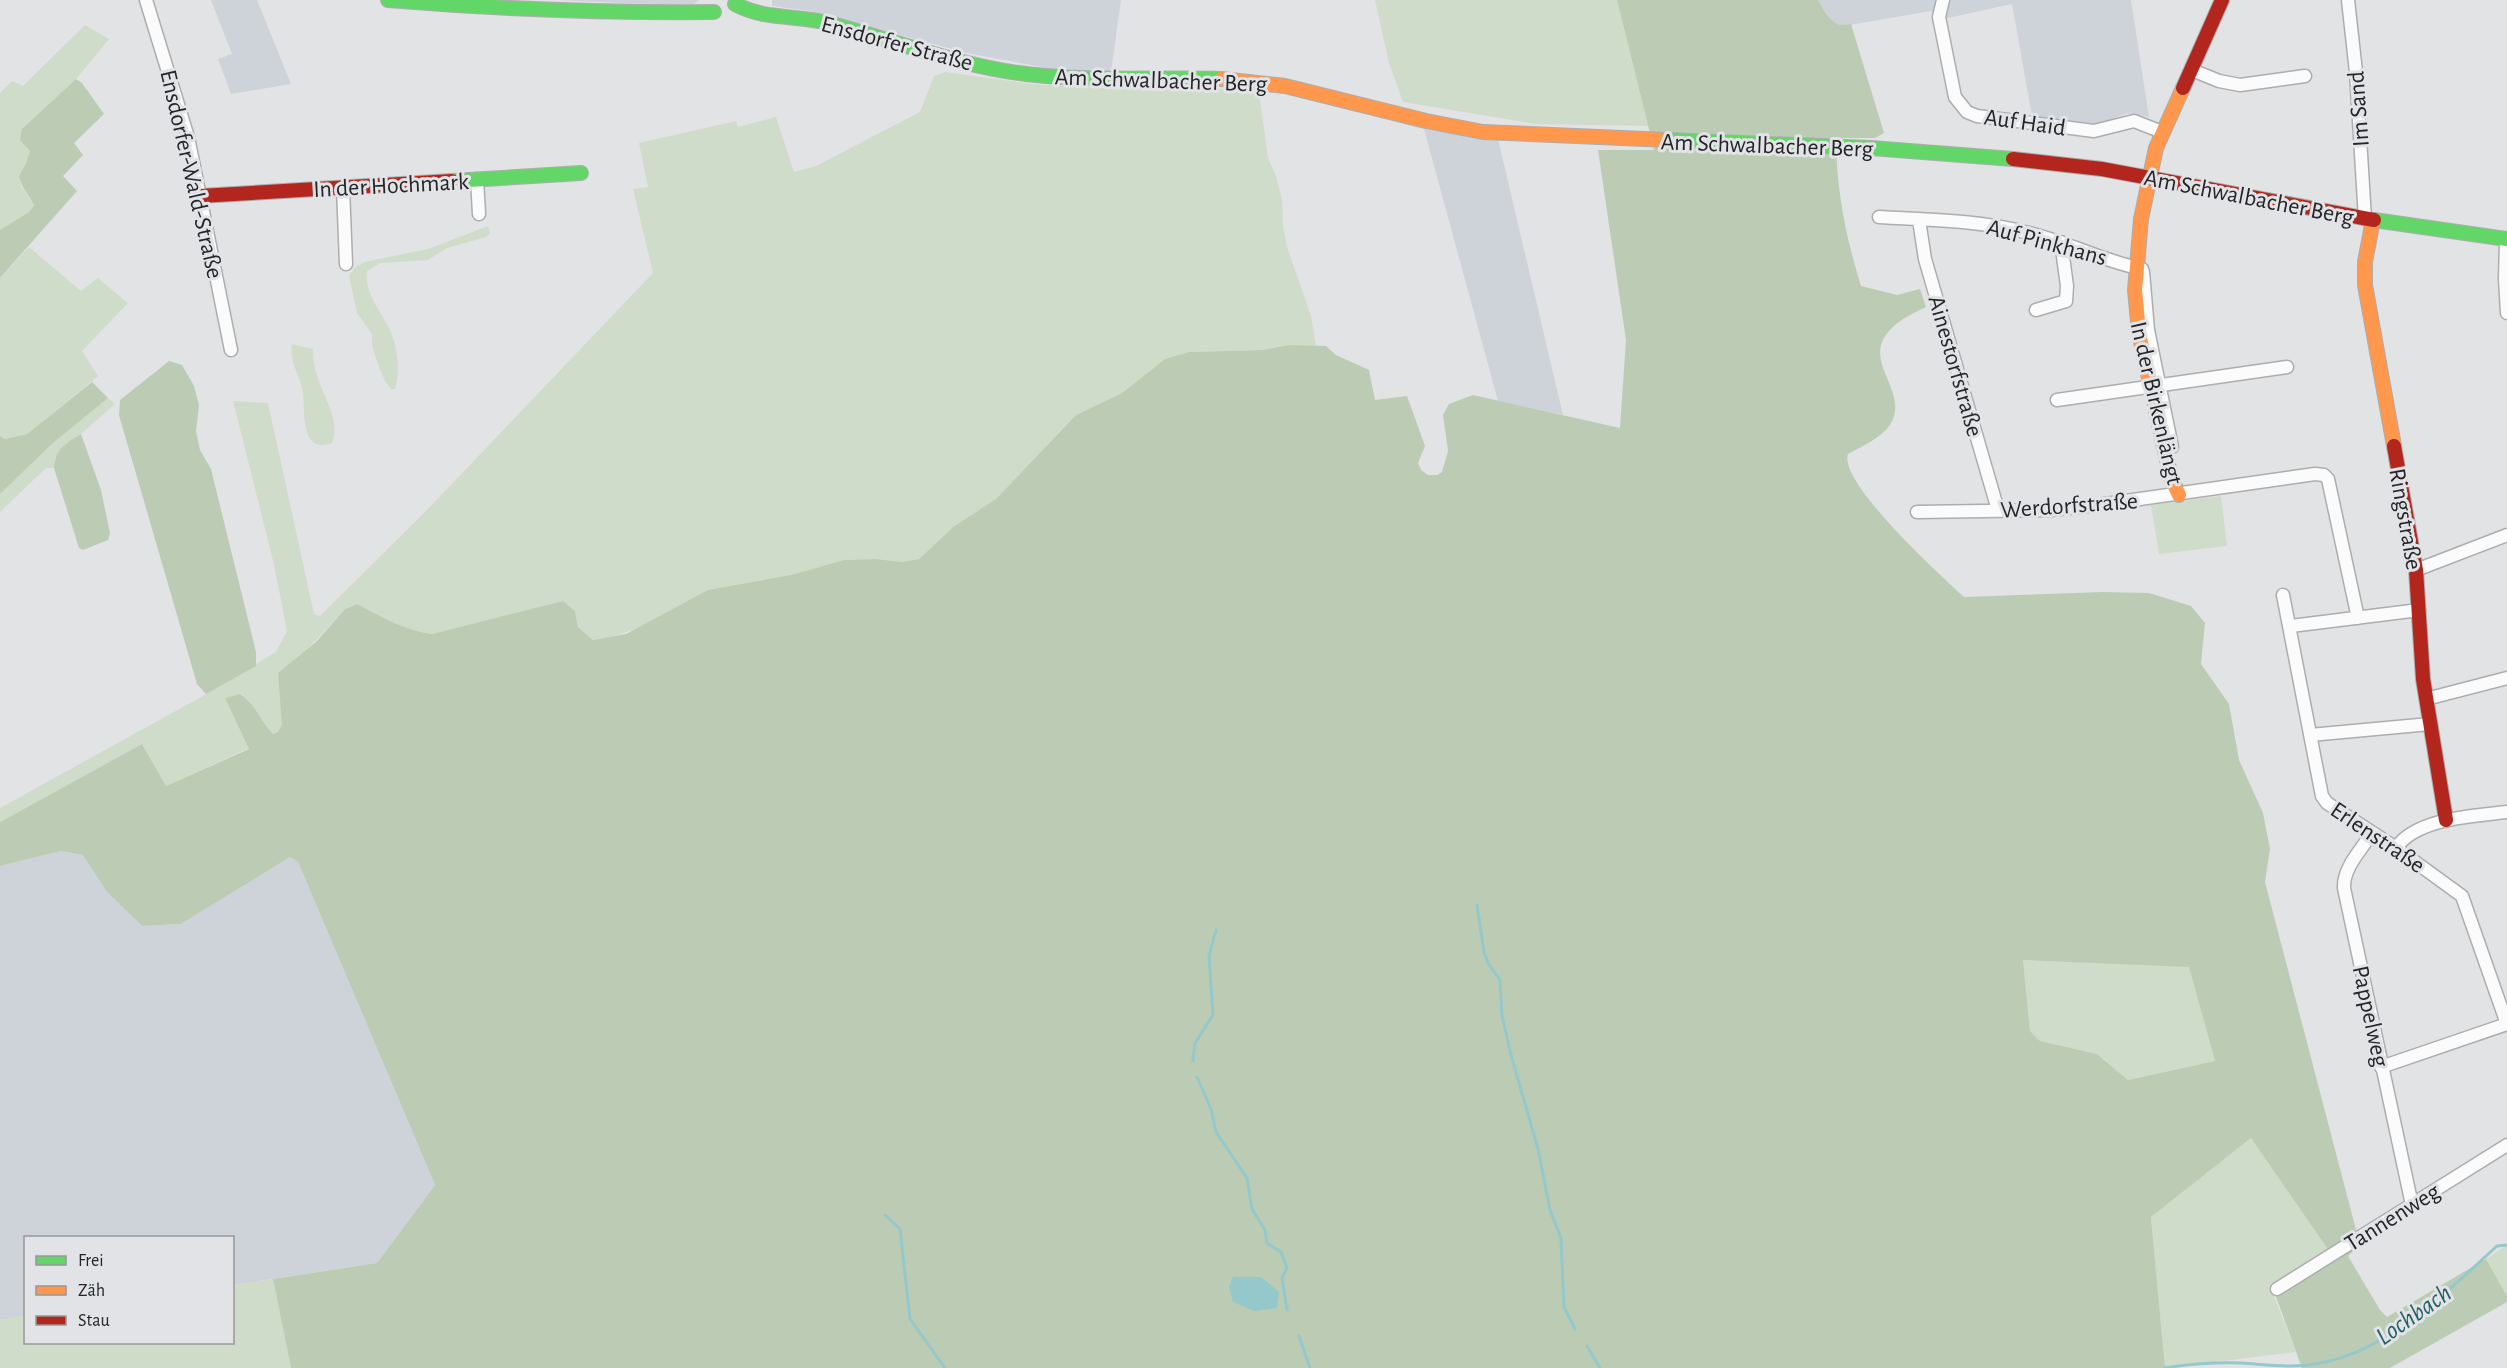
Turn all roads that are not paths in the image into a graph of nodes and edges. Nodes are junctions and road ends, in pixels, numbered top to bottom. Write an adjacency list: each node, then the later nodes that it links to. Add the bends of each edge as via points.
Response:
1 (146, 0): 17 (street, Ensdorfer-Wald-Straße, via 181,109)
2 (388, 0): 6 (main road)
3 (1943, 0): 12 (street, Auf Haid, via 1939,17 1955,97 1967,112 2094,131 2134,121)
4 (2222, 0): 9 (main road, In der Birkenlängt)
5 (2348, 0): 21 (street, Im Sand)
6 (438, 2): 7 (main road, via 636,14 693,13)
7 (712, 6): 8 (main road, Ensdorfer Straße, via 720,16)
8 (733, 6): 10 (main road, Ensdorfer Straße, via 819,21)
9 (2192, 70): 11 (street, via 2240,85); 12 (main road, In der Birkenlängt)
10 (1025, 74): 15 (main road, Am Schwalbacher Berg, via 1255,82 1483,132 1935,152 2060,163)
11 (2305, 76)
12 (2162, 132): 15 (main road, In der Birkenlängt)
13 (581, 173): 14 (main road, In der Hochmark)
14 (477, 179): 16 (main road, In der Hochmark); 18 (street)
15 (2149, 179): 21 (main road, Am Schwalbacher Berg); 25 (main road, In der Birkenlängt, via 2141,219)
16 (343, 188): 17 (main road, In der Hochmark); 24 (street)
17 (200, 196): 28 (street, Ensdorfer-Wald-Straße)
18 (478, 214)
19 (1879, 218): 20 (street, Auf Pinkhans)
20 (1919, 220): 23 (street, Auf Pinkhans, via 1999,226); 33 (street, Ainestorfstraße, via 1925,259)
21 (2369, 220): 22 (main road, Am Schwalbacher Berg); 36 (main road, Ringstraße, via 2365,285)
22 (2507, 239): 27 (street)
23 (2061, 242): 25 (street, Auf Pinkhans); 26 (street, via 2066,301)
24 (346, 264)
25 (2140, 269): 30 (main road, In der Birkenlängt, via 2136,311)
26 (2036, 310)
27 (2507, 313)
28 (231, 350)
29 (2287, 367): 30 (street)
30 (2155, 387): 31 (street); 32 (main road, In der Birkenlängt, via 2171,478)
31 (2057, 400)
32 (2179, 495): 33 (street, Werdorfstraße, via 2050,510); 39 (street, Werdorfstraße, via 2324,475)
33 (1998, 510): 34 (street, Werdorfstraße)
34 (1917, 512)
35 (2507, 535): 36 (street)
36 (2416, 570): 38 (main road, Ringstraße)
37 (2283, 595): 40 (street, Erlenstraße)
38 (2419, 610): 39 (street); 42 (main road, Ringstraße)
39 (2358, 618): 40 (street)
40 (2291, 626): 44 (street, Erlenstraße)
41 (2507, 678): 42 (street)
42 (2426, 699): 43 (main road, Ringstraße)
43 (2430, 724): 44 (street); 46 (main road, Ringstraße)
44 (2310, 735): 47 (street, Erlenstraße, via 2326,803)
45 (2507, 812): 46 (street)
46 (2446, 820): 48 (street, via 2407,836)
47 (2372, 833): 48 (street, Erlenstraße); 50 (street, Pappelweg, via 2348,869 2344,888)
48 (2396, 848): 49 (street, Erlenstraße, via 2456,891 2465,902)
49 (2507, 1024): 50 (street)
50 (2381, 1066): 52 (street, Pappelweg)
51 (2507, 1145): 52 (street, Tannenweg)
52 (2412, 1205): 53 (street, Tannenweg)
53 (2277, 1289)

